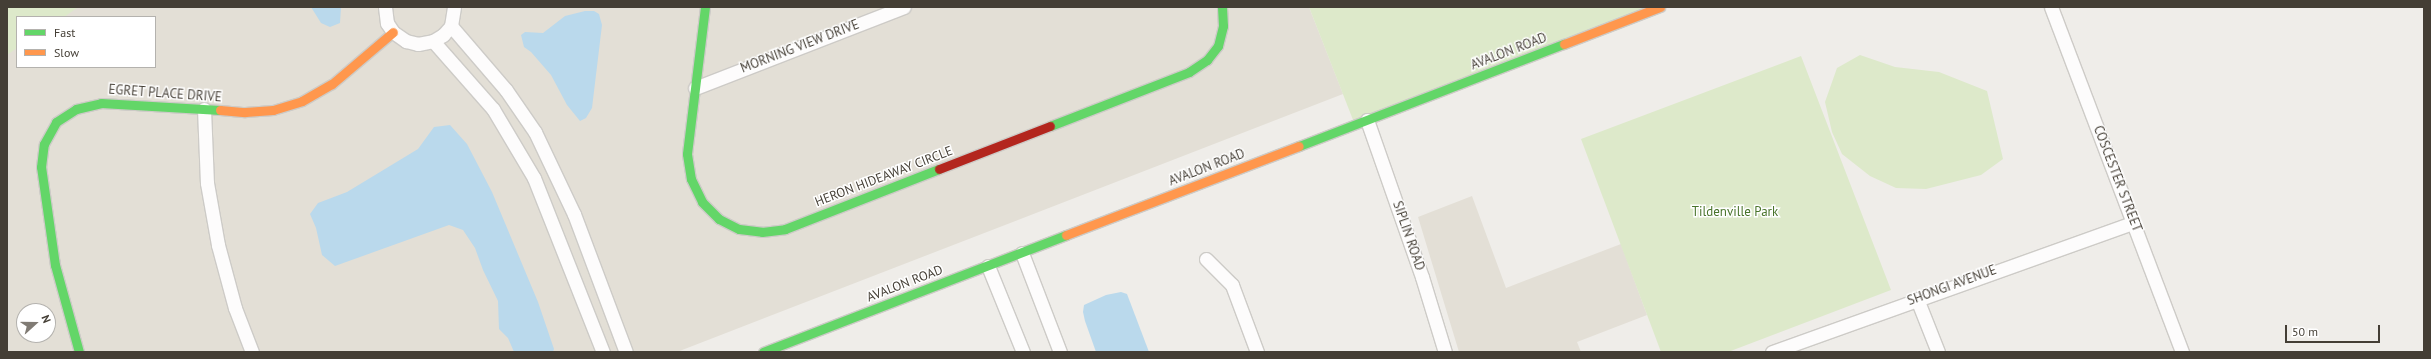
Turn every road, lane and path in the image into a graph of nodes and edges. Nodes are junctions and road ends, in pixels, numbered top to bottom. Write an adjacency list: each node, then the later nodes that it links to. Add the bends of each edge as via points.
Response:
1 (385, 7): 9 (street, via 387,23)
2 (454, 7): 8 (street)
3 (705, 7): 11 (street, HERON HIDEAWAY CIRCLE)
4 (904, 7): 11 (street, MORNING VIEW DRIVE)
5 (1222, 7): 11 (street, HERON HIDEAWAY CIRCLE, via 1223,26 1218,46 1207,60 1189,72 785,229 762,232 739,229 719,219 702,202 690,178 687,154)
6 (1660, 7): 13 (street, AVALON ROAD)
7 (2051, 7): 16 (street, COSCESTER STREET)
8 (451, 26): 10 (street); 14 (street, via 506,90 535,132)
9 (393, 32): 10 (street, via 406,41 418,44); 12 (street, EGRET PLACE DRIVE, via 332,84 302,101 273,110 245,112)
10 (433, 41): 15 (street, via 493,109 534,178)
11 (695, 88)
12 (204, 109): 21 (street, EGRET PLACE DRIVE, via 100,103 76,109 56,122 44,144 41,168 55,264); 22 (street, via 207,183 218,245 235,308)
13 (1367, 120): 17 (street, AVALON ROAD); 29 (street, SIPLIN ROAD, via 1422,277)
14 (574, 214): 15 (street); 24 (street)
15 (553, 223): 23 (street)
16 (2133, 223): 20 (street, SHONGI AVENUE); 32 (street, COSCESTER STREET)
17 (1022, 253): 19 (street, AVALON ROAD); 27 (street)
18 (1206, 259): 28 (street, via 1232,285)
19 (988, 266): 25 (street, AVALON ROAD); 26 (street)
20 (1917, 299): 30 (street, SHONGI AVENUE); 31 (street)
21 (79, 352)
22 (252, 352)
23 (603, 352)
24 (626, 352)
25 (763, 352)
26 (1023, 352)
27 (1060, 352)
28 (1256, 352)
29 (1445, 352)
30 (1772, 352)
31 (1938, 352)
32 (2182, 352)

